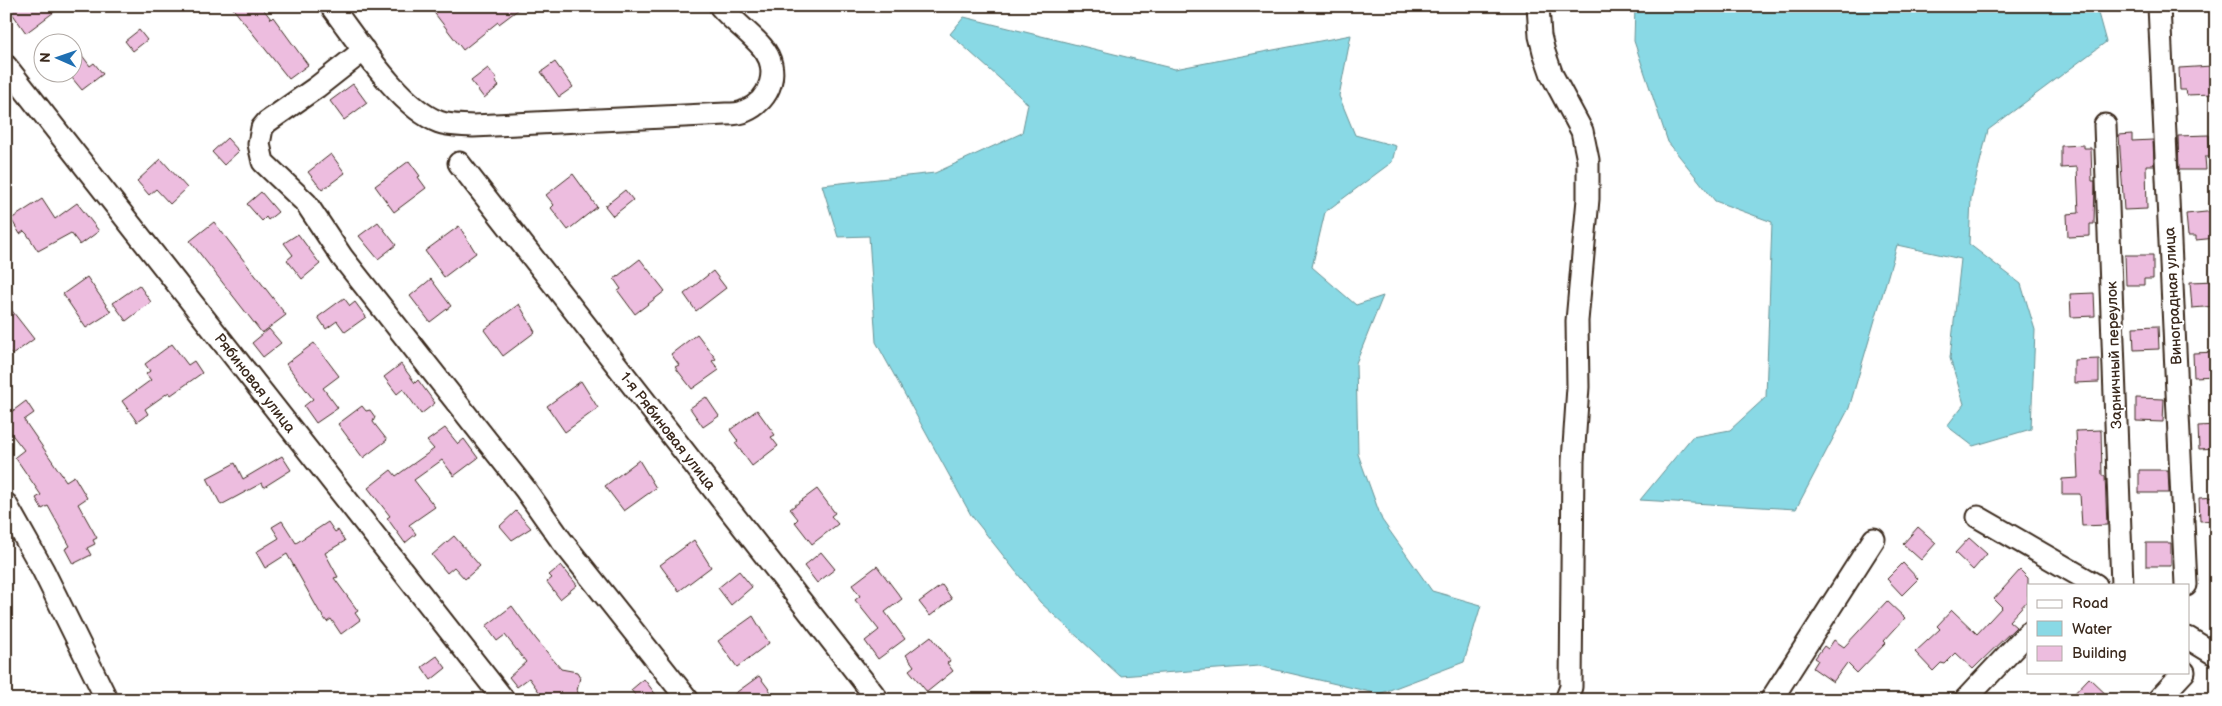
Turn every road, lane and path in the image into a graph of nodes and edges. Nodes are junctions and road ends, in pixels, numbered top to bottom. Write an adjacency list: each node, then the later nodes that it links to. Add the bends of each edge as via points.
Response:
1 (331, 6): 5 (street)
2 (720, 6): 5 (street, via 762,47 772,69 773,78 765,96 745,112 448,124 424,114 406,99)
3 (1538, 6): 24 (street, via 1544,52 1552,75 1582,131 1588,160 1577,312 1571,687)
4 (2159, 6): 14 (street, Виноградная улица)
5 (364, 50): 22 (street, via 267,122 258,144 260,157 267,168 306,203 342,257)
6 (6, 66): 21 (street, Рябиновая улица)
7 (2106, 125): 13 (street, Зарничный переулок)
8 (459, 163): 23 (street, 1-я Рябиновая улица)
9 (6, 504): 20 (street, via 44,570)
10 (1978, 517): 12 (street)
11 (1874, 539): 25 (street)
12 (2084, 582)
13 (2122, 584)
14 (2186, 584)
15 (2190, 628): 17 (street)
16 (2027, 634): 26 (street)
17 (2200, 646): 18 (street)
18 (2190, 664)
19 (2182, 674): 27 (street)
20 (107, 700)
21 (504, 700)
22 (688, 700)
23 (878, 700)
24 (1566, 700)
25 (1771, 700)
26 (1965, 700)
27 (2158, 700)

